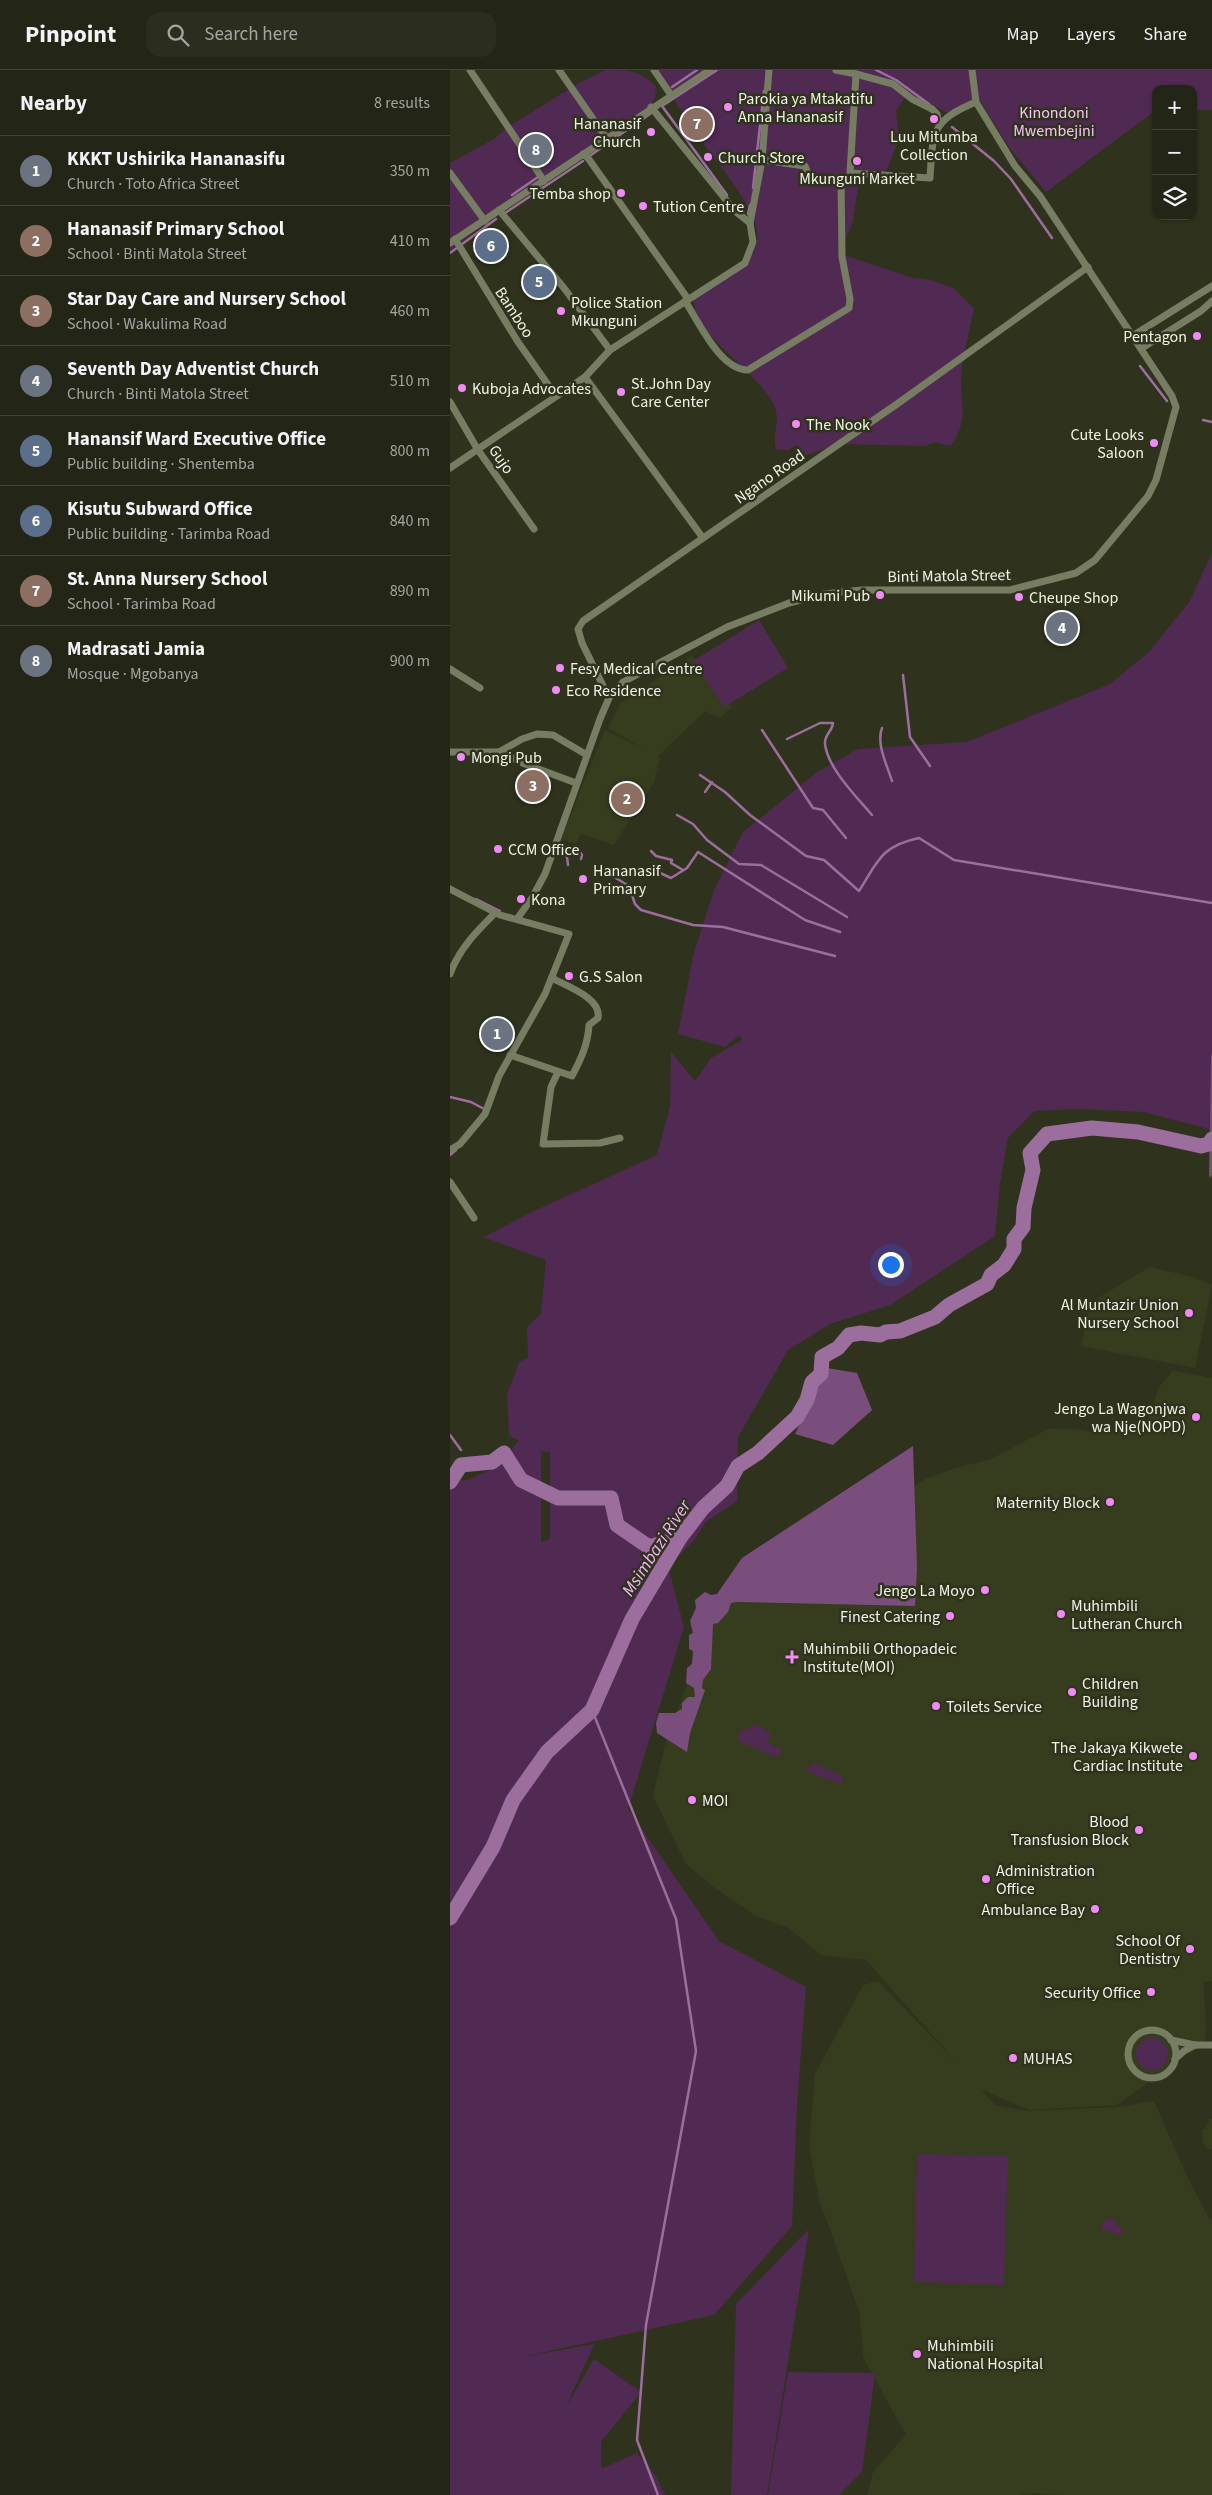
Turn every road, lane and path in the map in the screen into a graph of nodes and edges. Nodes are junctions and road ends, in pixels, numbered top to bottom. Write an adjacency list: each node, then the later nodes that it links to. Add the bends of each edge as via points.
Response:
1 (470, 70): 19 (street)
2 (559, 70): 13 (street)
3 (654, 70): 9 (street)
4 (710, 70): 9 (street)
5 (768, 70): 15 (street)
6 (836, 70): 8 (street)
7 (972, 70): 10 (street, Binti Matola Street)
8 (856, 74): 12 (street, via 893,84 932,109); 17 (street)
9 (671, 95): 11 (street)
10 (976, 102): 12 (street, via 953,111); 24 (street, Binti Matola Street, via 1015,166 1040,196)
11 (651, 108): 13 (street); 22 (street, via 735,211)
12 (939, 123): 17 (street, via 932,148 930,178)
13 (607, 139): 14 (street)
14 (582, 154): 19 (street); 26 (street, via 588,158)
15 (762, 160): 18 (street, via 805,166 812,179); 22 (street)
16 (450, 173): 21 (street)
17 (850, 173): 18 (street)
18 (841, 178): 26 (street, via 842,256 850,299 846,311 748,370 741,370 728,364)
19 (544, 181): 20 (street)
20 (499, 210): 21 (street); 30 (street)
21 (485, 221): 23 (street)
22 (750, 223): 26 (street, via 752,242 745,264)
23 (453, 241): 32 (street, Bamboo)
24 (1088, 267): 28 (street, Binti Matola Street); 37 (street, Ngano Road)
25 (1212, 286): 28 (street)
26 (687, 300): 30 (street)
27 (1212, 301): 29 (street)
28 (1134, 335): 29 (street, Binti Matola Street)
29 (1142, 348): 40 (street, Binti Matola Street, via 1176,407 1159,472 1148,496 1110,543 1095,560 1076,573 1010,590 862,590 824,594 789,603 726,627 641,672 623,682)
30 (610, 350): 31 (street)
31 (585, 377): 32 (street); 37 (street)
32 (556, 396): 34 (street)
33 (450, 402): 34 (street, Gujo)
34 (478, 450): 35 (street); 36 (street, Gujo)
35 (450, 468)
36 (534, 529)
37 (703, 538): 40 (street, Ngano Road, via 580,625 582,644)
38 (450, 670): 39 (street)
39 (480, 688)
40 (610, 698): 43 (street, Binti Matola Street)
41 (450, 752): 42 (street)
42 (499, 752): 43 (street, via 522,738 537,734 553,735); 44 (street)
43 (587, 755): 44 (street, Binti Matola Street)
44 (576, 783): 47 (street, Binti Matola Street, via 545,874)
45 (450, 889): 46 (street)
46 (495, 913): 47 (street); 48 (street, via 456,959)
47 (517, 919): 49 (street, via 569,934)
48 (450, 974)
49 (552, 978): 50 (street); 51 (street, via 592,1001 599,1015 589,1025 584,1050 572,1076)
50 (510, 1056): 51 (street); 53 (street, via 485,1114 460,1144)
51 (558, 1072): 52 (street, via 551,1088 543,1144 600,1143)
52 (620, 1138)
53 (450, 1150)
54 (450, 1182): 55 (street)
55 (474, 1218)
56 (1171, 2040): 57 (street); 59 (street); 59 (street, via 1156,2031 1142,2033 1131,2042 1128,2056 1139,2074 1151,2078 1166,2073)
57 (1195, 2045): 58 (street); 59 (street)
58 (1212, 2045)
59 (1175, 2059)

